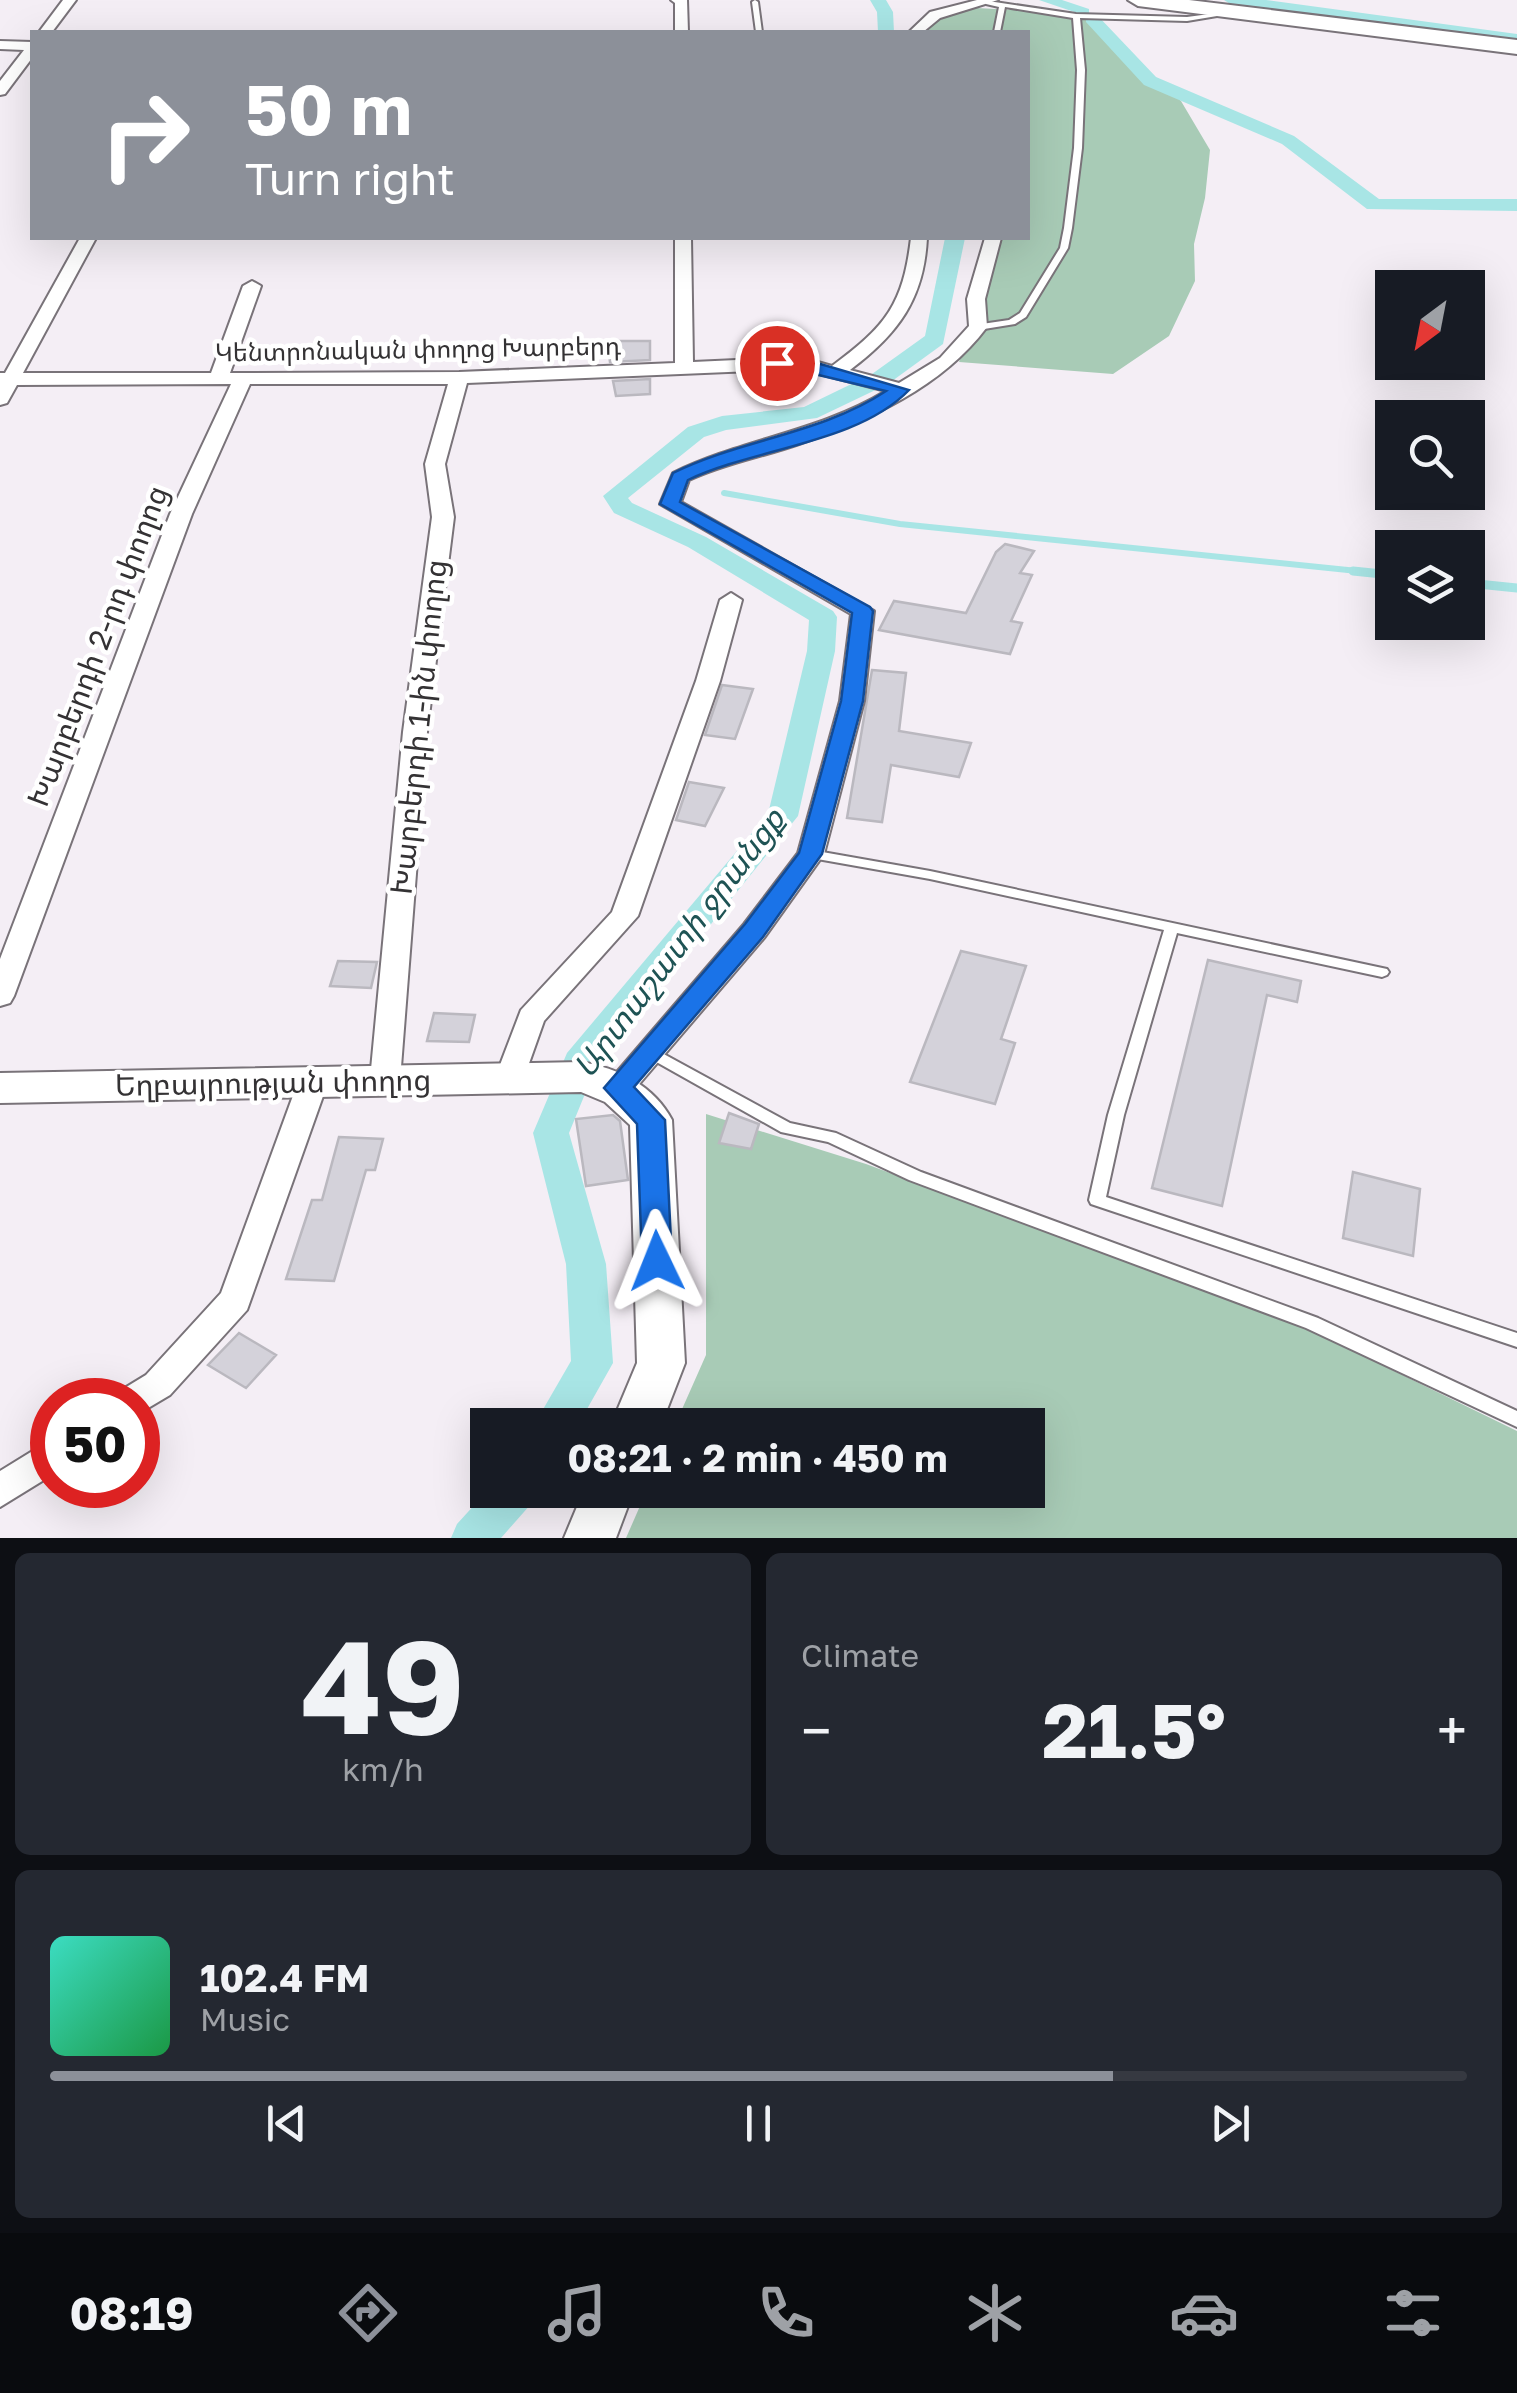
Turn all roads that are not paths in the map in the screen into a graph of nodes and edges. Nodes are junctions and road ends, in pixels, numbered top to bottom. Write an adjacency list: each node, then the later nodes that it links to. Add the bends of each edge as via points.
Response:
1 (70, 0): 7 (street)
2 (677, 0): 8 (street)
3 (755, 2): 9 (lane)
4 (994, 3): 6 (lane); 10 (street, via 935,16); 11 (lane)
5 (1149, 7): 6 (lane); 14 (main road)
6 (1076, 16): 22 (lane, via 1078,148 1064,248 1023,315)
7 (47, 30)
8 (682, 30)
9 (759, 30)
10 (918, 30)
11 (996, 30)
12 (0, 45): 13 (street)
13 (30, 47)
14 (1517, 48)
15 (30, 50): 16 (street)
16 (0, 91)
17 (87, 240): 27 (street)
18 (683, 240): 23 (street)
19 (920, 240): 24 (street, via 910,300 889,332)
20 (992, 240): 22 (street, via 976,299)
21 (252, 286): 25 (street, Խարբերդի 2-րդ փողոց)
22 (978, 327): 28 (street, via 947,362)
23 (684, 367): 24 (street, Կենտրոնական փողոց Խարբերդ, via 800,363); 26 (street, Կենտրոնական փողոց Խարբերդ)
24 (837, 371): 28 (street, Կենտրոնական փողոց Խարբերդ)
25 (231, 378): 26 (street, Կենտրոնական փողոց Խարբերդ); 27 (street, Կենտրոնական փողոց Խարբերդ); 34 (street, Խարբերդի 2-րդ փողոց)
26 (459, 378): 37 (street, Խարբերդի 1-ին փողոց, via 434,464 443,518 415,732)
27 (5, 379): 29 (street)
28 (900, 390): 31 (street, via 865,412 680,477 670,504 863,611 852,701)
29 (0, 399)
30 (732, 600): 36 (street, via 624,916 531,1017)
31 (810, 854): 32 (lane); 35 (street)
32 (1172, 926): 33 (lane); 41 (lane, via 1096,1200)
33 (1382, 972)
34 (0, 996)
35 (650, 1051): 39 (street); 44 (lane, via 786,1128 831,1137 915,1176 1312,1323)
36 (528, 1078): 37 (street, Եղբայրության փողոց); 39 (street, Եղբայրության փողոց)
37 (384, 1080): 38 (street, Եղբայրության փողոց)
38 (313, 1082): 40 (street, Եղբայրության փողոց); 42 (street, via 234,1300)
39 (607, 1083): 43 (street, via 651,1120 661,1363)
40 (0, 1088)
41 (1517, 1340)
42 (160, 1383)
43 (643, 1408)
44 (1517, 1419)
45 (30, 1470): 46 (street)
46 (0, 1490)
47 (602, 1508): 48 (street)
48 (590, 1538)

